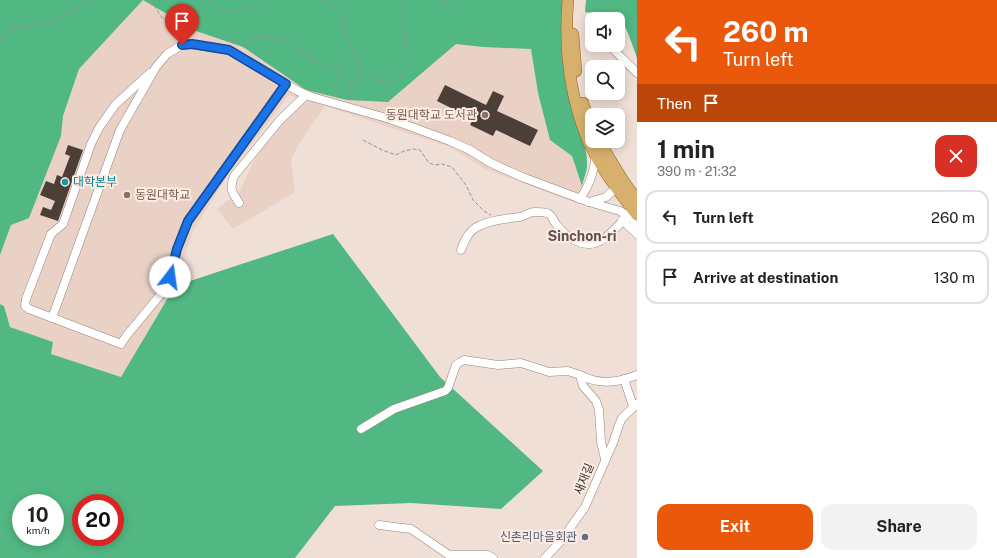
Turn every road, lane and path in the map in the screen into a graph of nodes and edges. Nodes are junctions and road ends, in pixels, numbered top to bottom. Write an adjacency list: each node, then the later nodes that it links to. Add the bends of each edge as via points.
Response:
1 (94, 0): 11 (path, via 52,20 16,28)
2 (151, 0): 12 (path, via 162,18 179,26)
3 (209, 0): 4 (path, via 217,7 241,10 255,6)
4 (257, 0)
5 (324, 0): 16 (path, via 336,9 342,18 343,30)
6 (404, 0): 16 (path, via 406,70 400,78 391,83 373,79)
7 (435, 0): 8 (path, via 440,5)
8 (448, 0)
9 (568, 0): 25 (main road, via 566,51 570,79 583,124)
10 (574, 0): 22 (main road, via 573,44)
11 (0, 39)
12 (192, 44): 13 (street); 15 (street, via 182,45 167,54)
13 (221, 48): 18 (street, via 241,56); 19 (path, via 239,41 248,42 265,36 274,38 309,54 314,62 341,68)
14 (616, 52): 17 (street)
15 (156, 67): 36 (street, via 120,130); 36 (street, via 115,105 99,128 63,224 51,234 25,306)
16 (362, 70): 19 (path)
17 (637, 73)
18 (286, 84): 20 (street); 36 (street, via 188,221 170,277 161,294 121,344)
19 (352, 87): 21 (path)
20 (306, 95): 21 (street); 30 (street, via 280,120 234,176 232,191)
21 (348, 107): 27 (street, via 450,141 522,177)
22 (585, 108)
23 (363, 140): 32 (path, via 396,155 404,151 420,150 429,163 452,167 466,185 472,200)
24 (602, 148): 26 (main road)
25 (596, 155): 26 (main road); 27 (street, via 592,178)
26 (620, 185): 28 (main road); 29 (street, via 606,197); 31 (main road)
27 (580, 199): 29 (street)
28 (637, 200)
29 (589, 202): 31 (street, via 620,211)
30 (239, 203)
31 (629, 217): 32 (street, via 601,241 590,244 566,235 552,215 546,212 533,212 522,217); 33 (street); 34 (street)
32 (500, 220): 35 (street, via 478,226 470,232)
33 (637, 224)
34 (637, 234)
35 (461, 250)
36 (52, 318)
37 (580, 375): 39 (street, via 596,382); 41 (street, via 568,371 549,372 522,363 498,365 464,360 456,366 445,391 394,409); 42 (street, via 583,386 600,410 600,442)
38 (637, 375): 39 (street)
39 (624, 379): 40 (street)
40 (635, 405): 42 (street, 새재길, via 622,418)
41 (361, 429)
42 (605, 459): 45 (street, 새재길, via 586,507)
43 (379, 525): 44 (street, via 411,529 449,555 488,555)
44 (493, 558)
45 (545, 558)

